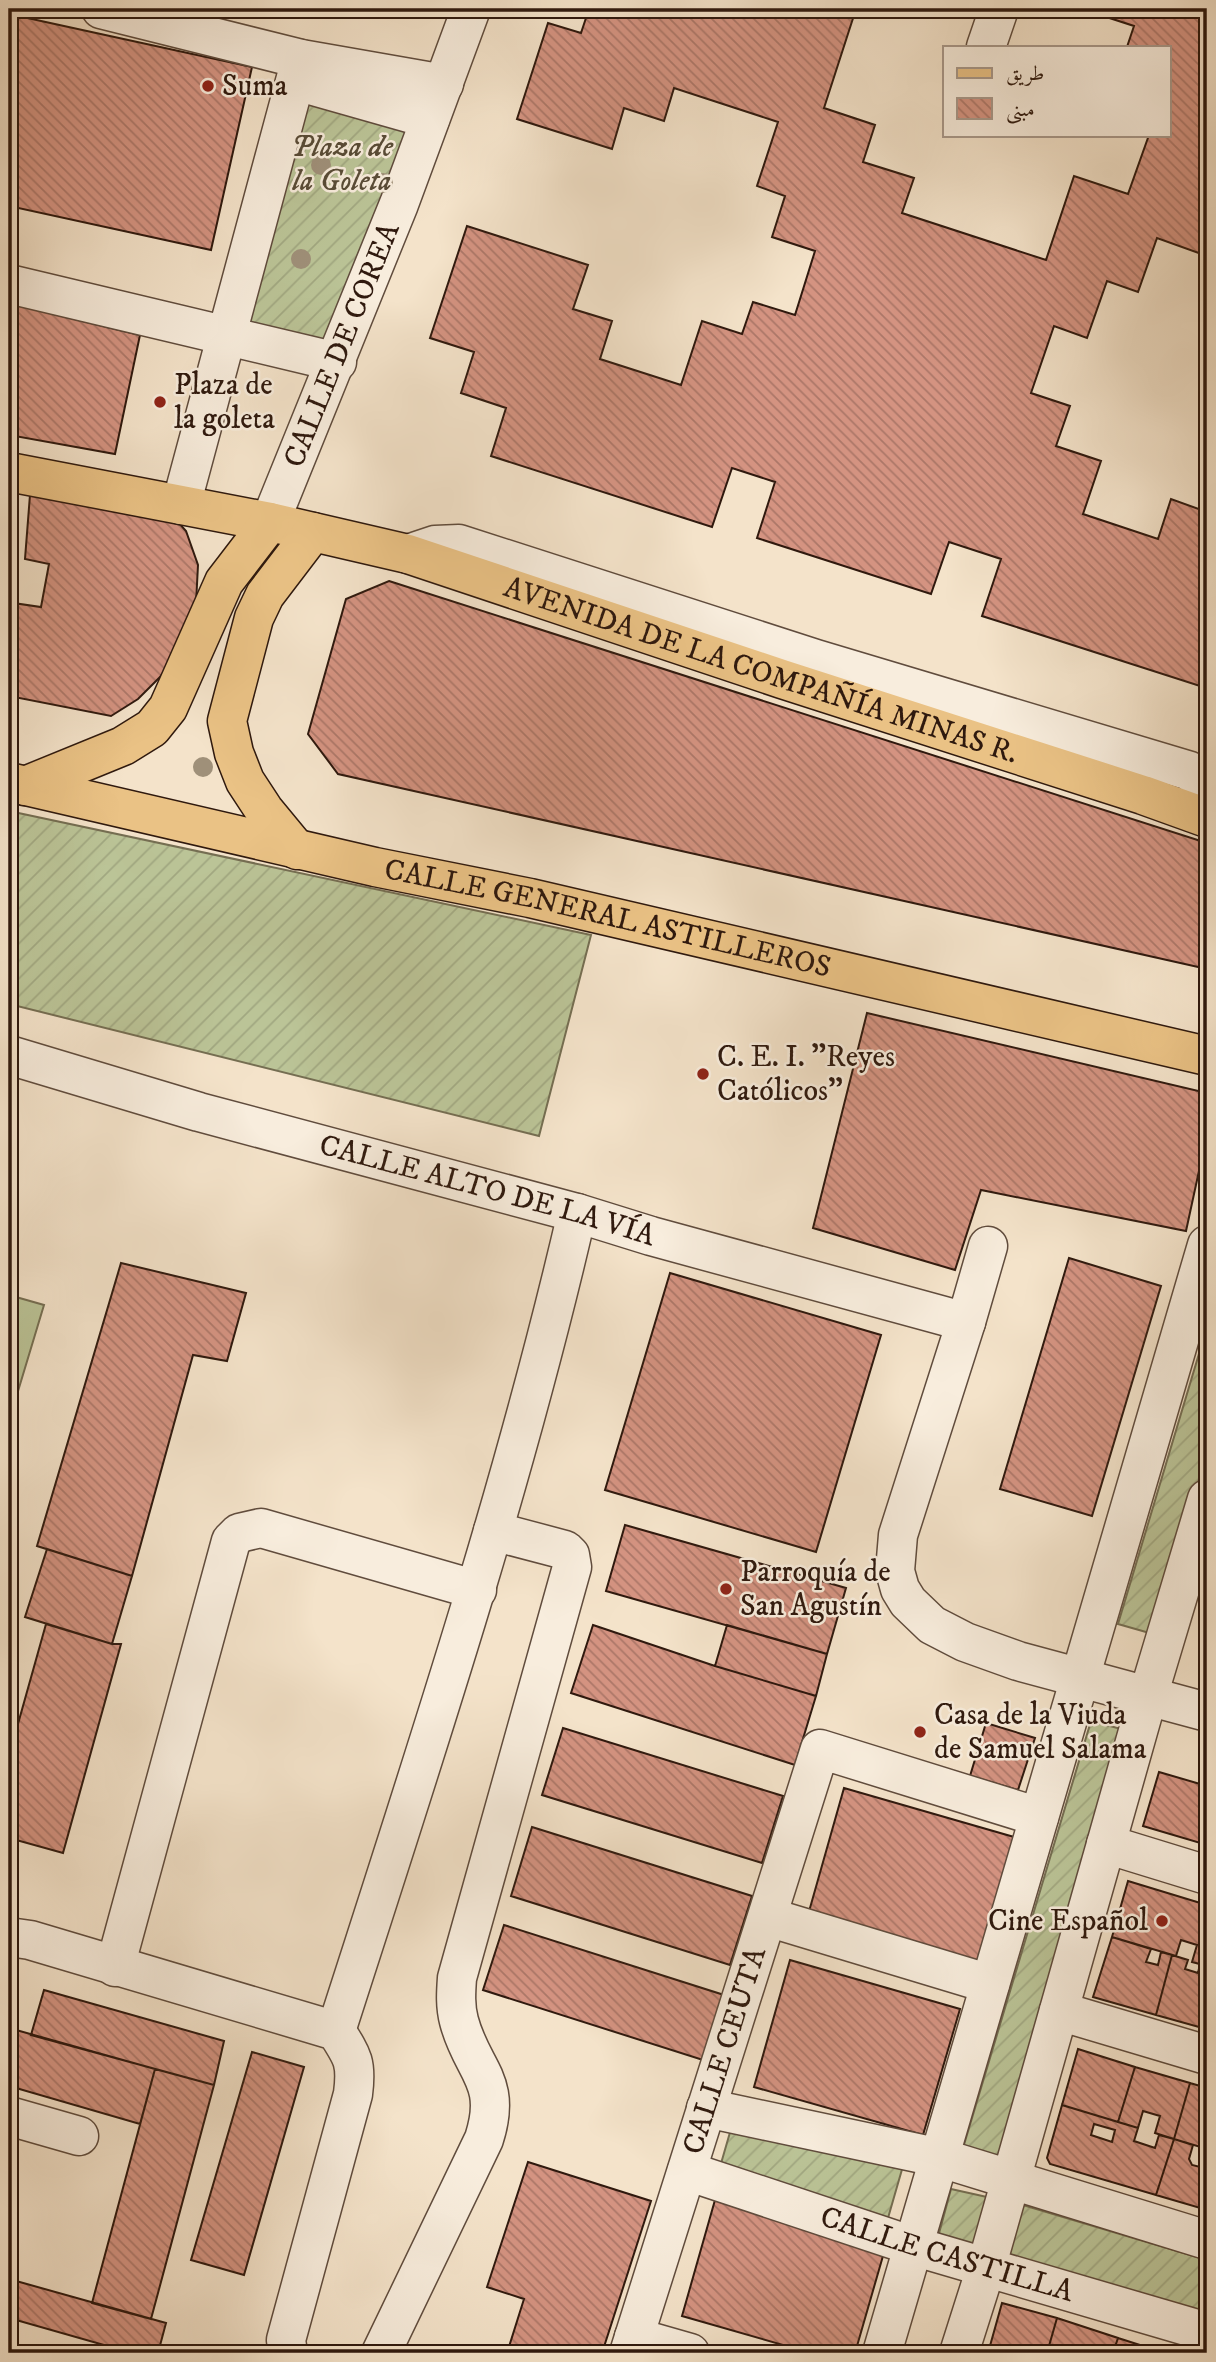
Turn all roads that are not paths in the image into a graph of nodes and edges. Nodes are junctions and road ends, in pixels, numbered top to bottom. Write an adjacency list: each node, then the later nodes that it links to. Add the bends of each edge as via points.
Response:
1 (101, 9): 5 (street)
2 (471, 9): 6 (street, CALLE DE COREA)
3 (999, 9): 4 (street)
4 (986, 46)
5 (299, 70): 6 (street); 7 (street); 9 (street)
6 (444, 84): 7 (street, CALLE DE COREA)
7 (430, 119): 10 (street, CALLE DE COREA)
8 (9, 284): 9 (street)
9 (227, 336): 10 (street); 12 (street)
10 (337, 362): 13 (street, CALLE DE COREA)
11 (9, 472): 12 (main road, AVENIDA DE LA COMPAÑÍA MINAS R.)
12 (181, 505): 13 (main road, AVENIDA DE LA COMPAÑÍA MINAS R.)
13 (270, 522): 14 (main road, AVENIDA DE LA COMPAÑÍA MINAS R.); 16 (main road, via 224,582 169,708 152,728 123,746)
14 (313, 532): 15 (main road, AVENIDA DE LA COMPAÑÍA MINAS R.); 19 (main road, via 265,595 254,618 227,721 245,781)
15 (408, 554): 17 (street, via 435,545 459,544 816,659 1189,771); 18 (main road, AVENIDA DE LA COMPAÑÍA MINAS R.)
16 (17, 784): 19 (main road, CALLE GENERAL ASTILLEROS)
17 (1207, 789)
18 (1207, 818)
19 (297, 850): 21 (main road, CALLE GENERAL ASTILLEROS, via 530,898)
20 (9, 1055): 22 (street, CALLE ALTO DE LA VÍA, via 200,1112)
21 (1207, 1056)
22 (577, 1213): 25 (street, CALLE ALTO DE LA VÍA); 27 (street)
23 (1207, 1245): 29 (street)
24 (988, 1246): 25 (street)
25 (966, 1322): 29 (street, via 898,1535 895,1571 900,1589 932,1625 964,1642)
26 (1207, 1499): 30 (street)
27 (493, 1531): 28 (street); 54 (street, via 565,1550 572,1567 457,1978 459,2022 487,2082 491,2118)
28 (477, 1590): 37 (street, via 261,1528 239,1533 231,1541); 40 (street)
29 (1081, 1678): 30 (street); 32 (street)
30 (1148, 1696): 31 (street); 33 (street)
31 (1207, 1712)
32 (1040, 1817): 35 (street, CALLE CEUTA, via 820,1749); 38 (street)
33 (1106, 1844): 34 (street); 39 (street)
34 (1207, 1875)
35 (768, 1917): 38 (street); 42 (street, CALLE CEUTA)
36 (9, 1937): 37 (street)
37 (115, 1967): 40 (street)
38 (990, 1984): 45 (street)
39 (1059, 2011): 41 (street); 47 (street)
40 (336, 2031): 53 (street, via 356,2070 353,2094 286,2340)
41 (1207, 2055)
42 (706, 2108): 45 (street); 46 (street, CALLE CEUTA)
43 (9, 2116): 44 (street)
44 (79, 2136)
45 (941, 2158): 47 (street); 49 (street)
46 (687, 2171): 49 (street, CALLE CASTILLA); 52 (street, CALLE CEUTA)
47 (1011, 2180): 48 (street); 50 (street)
48 (1207, 2239)
49 (913, 2246): 50 (street, CALLE CASTILLA); 56 (street)
50 (986, 2268): 51 (street, CALLE CASTILLA); 57 (street)
51 (1207, 2332)
52 (632, 2345): 55 (street)
53 (288, 2353)
54 (381, 2353)
55 (690, 2353)
56 (882, 2353)
57 (959, 2353)

